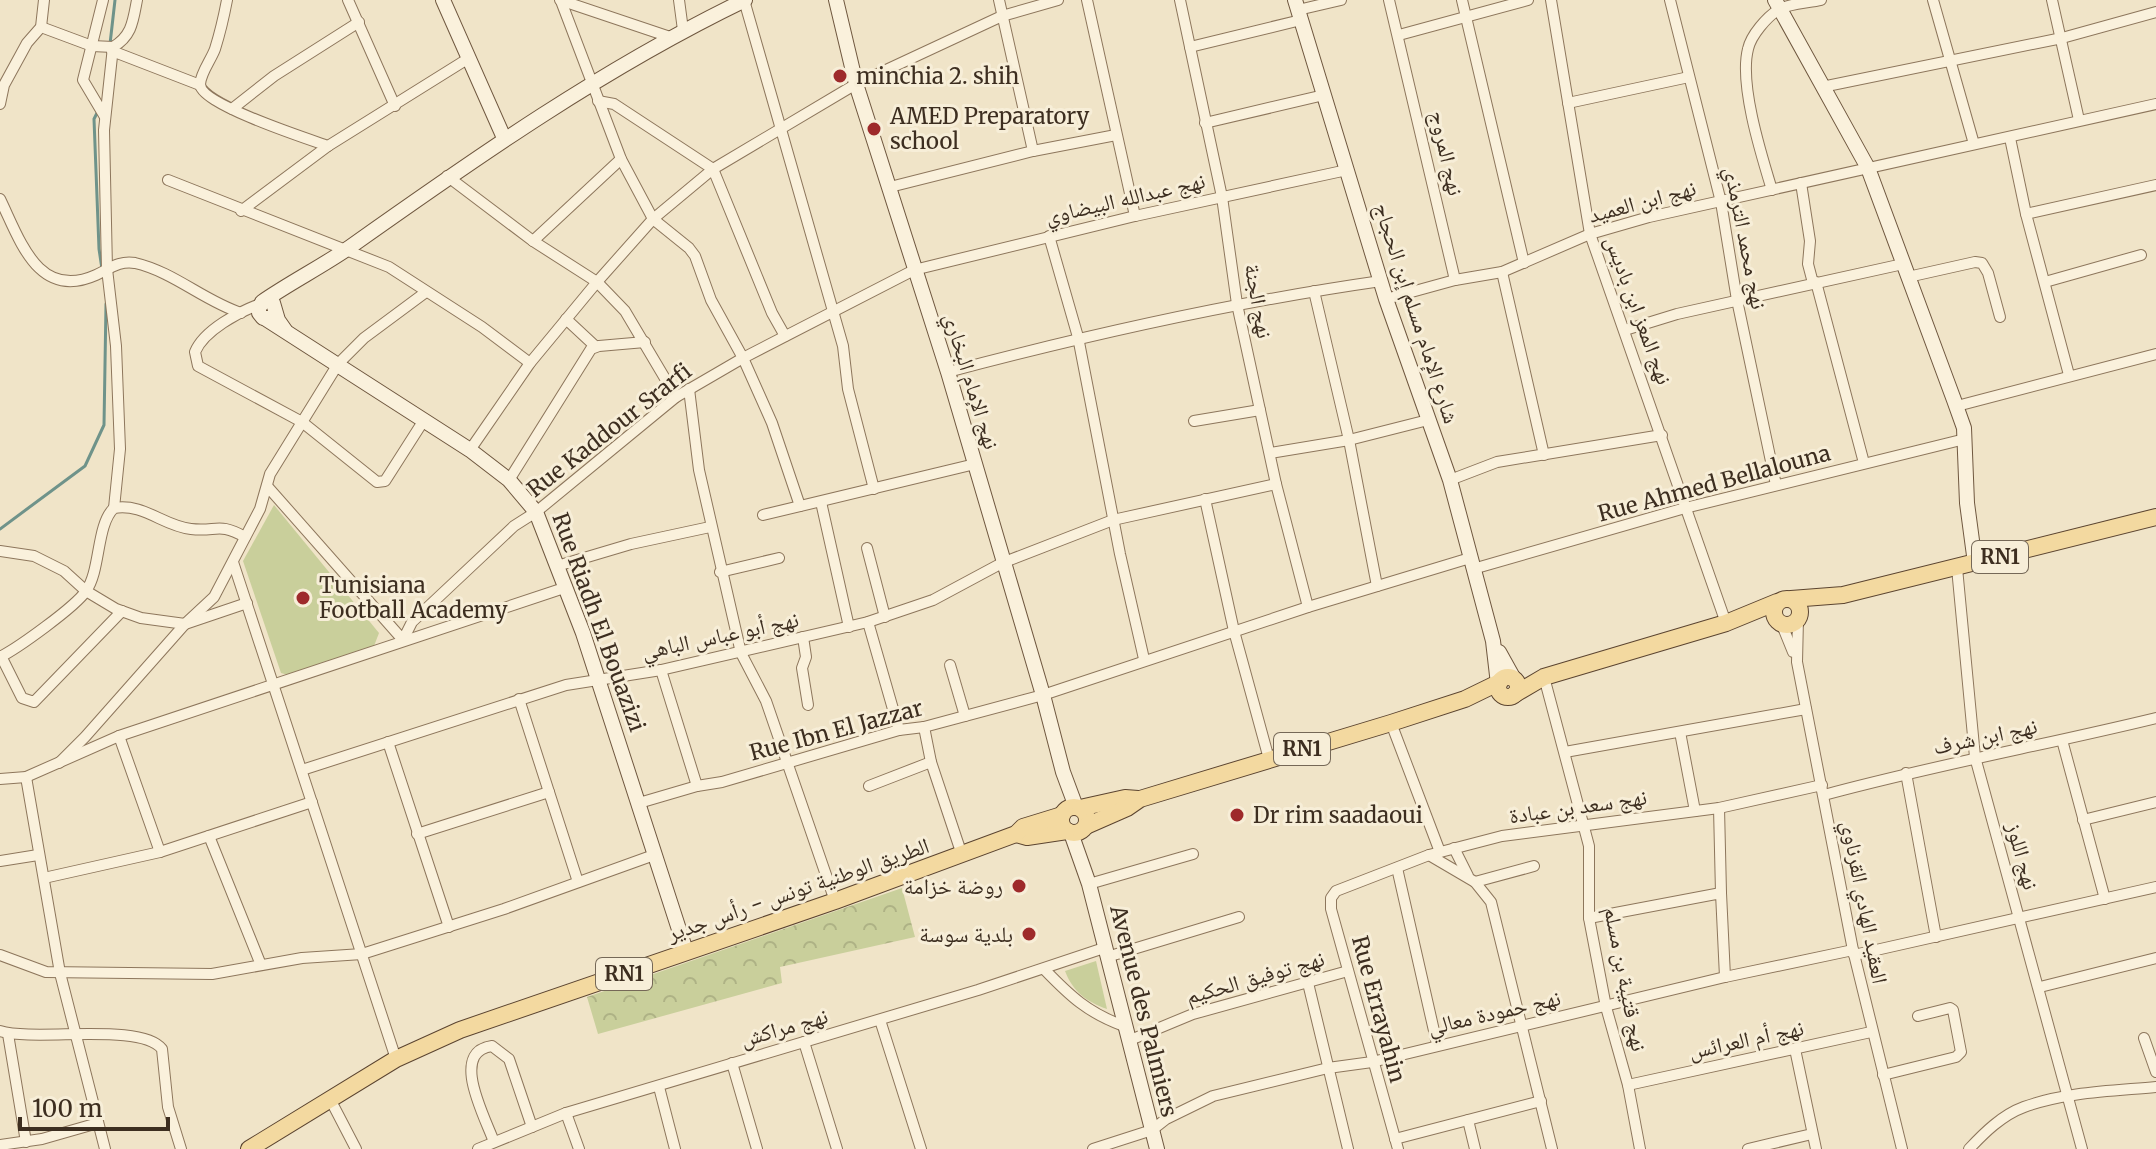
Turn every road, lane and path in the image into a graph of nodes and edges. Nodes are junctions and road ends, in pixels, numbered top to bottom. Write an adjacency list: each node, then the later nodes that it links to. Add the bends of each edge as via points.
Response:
1 (44, 0): 30 (street)
2 (103, 0): 34 (street)
3 (137, 0): 36 (street, via 130,33)
4 (227, 0): 42 (street)
5 (348, 0): 29 (street)
6 (443, 0): 37 (street)
7 (679, 0): 31 (street)
8 (745, 0): 31 (street); 54 (street)
9 (999, 0): 27 (street)
10 (1058, 0): 27 (street)
11 (1087, 0): 55 (street)
12 (1180, 0): 35 (street, نهج الجنة)
13 (1341, 0): 25 (street)
14 (1389, 0): 32 (street, نهج المروج)
15 (1462, 0): 28 (street)
16 (1528, 0): 28 (street)
17 (1551, 0): 46 (street, نهج المعز ابن باديس)
18 (1670, 0): 39 (street, نهج محمد الترمذي)
19 (1821, 0): 24 (street)
20 (1933, 0): 38 (street)
21 (2052, 0): 33 (street)
22 (560, 1): 31 (street); 40 (street)
23 (837, 1): 41 (street, نهج الإمام البخاري)
24 (1777, 4): 43 (street); 70 (street, via 1754,35 1746,60 1746,82)
25 (1298, 10): 35 (street); 44 (street, شارع اﻹمام مسلم إبن الحجاج)
26 (2156, 12): 33 (street)
27 (1002, 16): 41 (street); 60 (street)
28 (1467, 17): 32 (street); 83 (street)
29 (359, 22): 49 (street); 50 (street)
30 (41, 27): 34 (street); 47 (street, via 4,85)
31 (676, 34): 40 (street)
32 (1399, 35): 88 (street, نهج المروج)
33 (2062, 38): 38 (street); 52 (street)
34 (92, 46): 36 (street); 51 (street, via 83,80)
35 (1190, 47): 53 (street, نهج الجنة)
36 (113, 49): 42 (street); 51 (street)
37 (469, 58): 49 (street); 56 (street)
38 (1948, 60): 43 (street); 58 (street)
39 (1689, 77): 46 (street); 73 (street, نهج محمد الترمذي)
40 (592, 83): 45 (street); 56 (street)
41 (856, 84): 54 (street); 69 (street, نهج الإمام البخاري)
42 (200, 85): 50 (street, via 207,96)
43 (1822, 87): 62 (street)
44 (1324, 95): 53 (street); 64 (street, شارع اﻹمام مسلم إبن الحجاج)
45 (598, 101): 61 (street); 63 (street, via 614,104)
46 (1568, 103): 78 (street, نهج المعز ابن باديس)
47 (0, 104)
48 (2156, 104): 52 (street, نهج ابن العميد)
49 (395, 106): 59 (street)
50 (232, 109): 59 (street)
51 (105, 117): 84 (street)
52 (2079, 120): 57 (street, نهج ابن العميد)
53 (1205, 123): 71 (street, نهج الجنة)
54 (781, 127): 63 (street); 99 (street)
55 (1116, 135): 60 (street); 76 (street)
56 (504, 138): 65 (street)
57 (2010, 138): 58 (street, نهج ابن العميد); 75 (street)
58 (1974, 144): 62 (street, نهج ابن العميد)
59 (328, 146): 74 (street)
60 (1033, 151): 69 (street)
61 (621, 159): 77 (street); 80 (street)
62 (1868, 168): 67 (street, نهج ابن العميد); 86 (street)
63 (713, 169): 77 (street); 104 (street)
64 (1347, 170): 71 (street, نهج عبدالله البيضاوي); 89 (street, شارع اﻹمام مسلم إبن الحجاج)
65 (447, 176): 80 (street); 81 (street)
66 (168, 180): 74 (street)
67 (1801, 183): 70 (street, نهج ابن العميد); 91 (street)
68 (2156, 185): 75 (street)
69 (890, 187): 85 (street, نهج الإمام البخاري)
70 (1772, 190): 73 (street, نهج ابن العميد)
71 (1222, 197): 76 (street, نهج عبدالله البيضاوي); 97 (street, نهج الجنة)
72 (0, 199): 84 (street, via 37,269 71,283)
73 (1721, 202): 78 (street, نهج ابن العميد); 96 (street, نهج محمد الترمذي)
74 (241, 211): 81 (street)
75 (2026, 214): 92 (street)
76 (1135, 216): 79 (street, نهج عبدالله البيضاوي)
77 (653, 219): 90 (street); 109 (street, via 695,256 711,300)
78 (1590, 234): 83 (street, نهج ابن العميد); 103 (street, نهج المعز ابن باديس)
79 (1049, 236): 85 (street, نهج عبدالله البيضاوي); 105 (street)
80 (533, 241): 90 (street)
81 (347, 249): 94 (street, via 389,267); 98 (street, via 298,281)
82 (2141, 255): 92 (street)
83 (1524, 263): 87 (street, نهج ابن العميد)
84 (107, 269): 100 (street, via 140,264); 139 (street, via 120,449)
85 (914, 270): 99 (street, Rue Kaddour Srarfi); 112 (street, نهج الإمام البخاري)
86 (1905, 270): 91 (street); 101 (street, via 1982,263); 116 (street)
87 (1502, 272): 88 (street, نهج ابن العميد); 127 (street)
88 (1455, 280): 95 (street, نهج ابن العميد)
89 (1381, 281): 93 (street); 95 (street, شارع اﻹمام مسلم إبن الحجاج)
90 (597, 282): 102 (street); 106 (street)
91 (1814, 282): 96 (street); 128 (street)
92 (2045, 282): 113 (street)
93 (1314, 291): 97 (street); 124 (street)
94 (426, 292): 110 (street); 111 (street)
95 (1386, 299): 119 (street, شارع اﻹمام مسلم إبن الحجاج)
96 (1737, 300): 103 (street); 133 (street, نهج محمد الترمذي)
97 (1237, 304): 105 (street); 117 (street, نهج الجنة)
98 (267, 311): 100 (street); 111 (street, Rue Riadh El Bouazizi, via 285,330)
99 (833, 311): 104 (street, Rue Kaddour Srarfi); 135 (street)
100 (238, 312): 121 (street, via 198,345 198,366)
101 (2000, 317)
102 (566, 319): 107 (street); 110 (street)
103 (1625, 330): 122 (street, نهج المعز ابن باديس)
104 (785, 336): 109 (street, Rue Kaddour Srarfi)
105 (1078, 337): 112 (street); 144 (street)
106 (645, 342): 107 (street); 115 (street)
107 (595, 346): 130 (street)
108 (2156, 354): 113 (street)
109 (743, 358): 114 (street, Rue Kaddour Srarfi); 138 (street)
110 (530, 363): 125 (street)
111 (338, 364): 118 (street, Rue Riadh El Bouazizi); 121 (street)
112 (948, 372): 129 (street, نهج الإمام البخاري)
113 (2069, 375): 116 (street)
114 (689, 389): 115 (street, Rue Kaddour Srarfi); 145 (street)
115 (676, 397): 141 (street, Rue Kaddour Srarfi)
116 (1957, 406): 123 (street)
117 (1260, 410): 120 (street); 126 (street, نهج الجنة)
118 (424, 420): 121 (street, via 379,483); 125 (street, Rue Riadh El Bouazizi)
119 (1428, 420): 124 (street); 131 (street, شارع اﻹمام مسلم إبن الحجاج)
120 (1194, 421)
121 (302, 422): 134 (street)
122 (1662, 435): 127 (street); 140 (street, نهج المعز ابن باديس)
123 (1965, 439): 128 (street, Rue Ahmed Bellalouna); 153 (street)
124 (1349, 440): 126 (street); 156 (street)
125 (470, 450): 130 (street, Rue Riadh El Bouazizi)
126 (1270, 453): 132 (street, نهج الجنة)
127 (1544, 455): 131 (street, via 1497,462)
128 (1864, 463): 133 (street, Rue Ahmed Bellalouna)
129 (975, 464): 135 (street); 151 (street, نهج الإمام البخاري)
130 (509, 480): 141 (street, Rue Riadh El Bouazizi)
131 (1450, 480): 152 (street, شارع اﻹمام مسلم إبن الحجاج)
132 (1276, 484): 136 (street, نهج أبو عباس الباهي); 162 (street, نهج الجنة)
133 (1776, 485): 140 (street, Rue Ahmed Bellalouna)
134 (267, 486): 146 (street); 172 (street)
135 (874, 489): 137 (street)
136 (1205, 499): 144 (street, نهج أبو عباس الباهي); 170 (street)
137 (821, 502): 138 (street); 169 (street)
138 (800, 506): 142 (street)
139 (114, 508): 146 (street, via 141,509 189,529 226,527); 158 (street)
140 (1685, 508): 152 (street, Rue Ahmed Bellalouna); 167 (street, نهج المعز ابن باديس)
141 (536, 512): 154 (street, Rue Riadh El Bouazizi); 172 (street, Rue Kaddour Srarfi, via 514,526 412,622)
142 (763, 515)
143 (2156, 517): 153 (main road, الطريق الوطنية تونس - رأس جدير / RN1)
144 (1113, 520): 151 (street, نهج أبو عباس الباهي); 175 (street)
145 (710, 527): 154 (street); 155 (street)
146 (245, 537): 150 (street)
147 (867, 548): 164 (street)
148 (0, 551): 158 (street, via 34,556 64,571)
149 (779, 558): 155 (street)
150 (233, 562): 161 (street); 168 (street, via 214,597)
151 (1002, 563): 164 (street, نهج أبو عباس الباهي, via 933,600); 183 (street, نهج الإمام البخاري)
152 (1472, 564): 156 (street, Rue Ahmed Bellalouna); 182 (street, شارع اﻹمام مسلم إبن الحجاج)
153 (1966, 565): 159 (main road, الطريق الوطنية تونس - رأس جدير / RN1); 197 (street, نهج اللوز)
154 (557, 566): 157 (street, Rue Riadh El Bouazizi)
155 (720, 572): 173 (street)
156 (1377, 586): 162 (street, Rue Ahmed Bellalouna)
157 (567, 587): 172 (street); 180 (street, Rue Riadh El Bouazizi)
158 (86, 591): 163 (street); 174 (street)
159 (1843, 595): 160 (main road, الطريق الوطنية تونس - رأس جدير / RN1); 166 (main road, الطريق الوطنية تونس - رأس جدير / RN1)
160 (1784, 601): 166 (main road, via 1798,605); 166 (main road, via 1773,614); 167 (main road, الطريق الوطنية تونس - رأس جدير / RN1)
161 (247, 603): 168 (street); 181 (street)
162 (1308, 607): 170 (street, Rue Ahmed Bellalouna)
163 (122, 611): 168 (street); 174 (street, via 34,702 22,698)
164 (885, 617): 165 (street, نهج أبو عباس الباهي)
165 (868, 622): 169 (street, نهج أبو عباس الباهي); 191 (street)
166 (1790, 622): 167 (main road, الطريق الوطنية تونس - رأس جدير / RN1); 176 (street); 176 (street)
167 (1726, 623): 179 (main road, الطريق الوطنية تونس - رأس جدير / RN1)
168 (185, 624): 200 (street)
169 (849, 627): 171 (street, نهج أبو عباس الباهي)
170 (1234, 631): 175 (street, Rue Ibn El Jazzar); 198 (street)
171 (803, 637): 173 (street, نهج أبو عباس الباهي); 185 (street)
172 (403, 640): 181 (street)
173 (741, 653): 178 (street, نهج أبو عباس الباهي); 201 (street, via 766,701)
174 (1, 657)
175 (1144, 659): 183 (street, Rue Ibn El Jazzar)
176 (1797, 662): 186 (street, العقيد الهادي القرناوي)
177 (950, 665): 187 (street)
178 (661, 670): 180 (street, نهج أبو عباس الباهي); 206 (street)
179 (1544, 677): 182 (main road, الطريق الوطنية تونس - رأس جدير / RN1, via 1534,675); 196 (street, نهج قتيبة بن مسلم)
180 (597, 678): 184 (street, نهج أبو عباس الباهي); 212 (street, Rue Riadh El Bouazizi)
181 (274, 685): 193 (street); 202 (street)
182 (1505, 686): 189 (main road, الطريق الوطنية تونس - رأس جدير / RN1, via 1475,701 1465,699)
183 (1043, 695): 187 (street, Rue Ibn El Jazzar); 215 (street, نهج الإمام البخاري)
184 (519, 699): 195 (street, نهج أبو عباس الباهي); 209 (street)
185 (808, 705)
186 (1806, 709): 192 (street); 208 (street, العقيد الهادي القرناوي)
187 (965, 716): 190 (street, Rue Ibn El Jazzar)
188 (2156, 718): 194 (street, نهج ابن شرف)
189 (1391, 723): 198 (main road, الطريق الوطنية تونس - رأس جدير / RN1); 222 (street)
190 (924, 727): 191 (street, Rue Ibn El Jazzar); 199 (street)
191 (899, 730): 201 (street, Rue Ibn El Jazzar)
192 (1680, 732): 196 (street); 214 (street)
193 (119, 736): 200 (street); 221 (street)
194 (2062, 740): 197 (street, نهج ابن شرف); 216 (street)
195 (388, 742): 202 (street, نهج أبو عباس الباهي); 218 (street)
196 (1565, 752): 217 (street, نهج قتيبة بن مسلم)
197 (1975, 757): 203 (street, نهج ابن شرف); 242 (street, نهج اللوز)
198 (1269, 759): 215 (main road, الطريق الوطنية تونس - رأس جدير / RN1, via 1140,799 1125,798)
199 (931, 762): 207 (street); 226 (street)
200 (59, 763): 204 (street)
201 (787, 763): 206 (street, Rue Ibn El Jazzar); 239 (street)
202 (302, 770): 210 (street)
203 (1906, 773): 208 (street, نهج ابن شرف); 244 (street)
204 (26, 777): 205 (street); 224 (street)
205 (0, 779)
206 (697, 786): 212 (street, Rue Ibn El Jazzar)
207 (869, 786)
208 (1823, 790): 213 (street, نهج سعد بن عبادة); 247 (street, العقيد الهادي القرناوي)
209 (549, 792): 218 (street); 233 (street)
210 (312, 802): 219 (street); 248 (street)
211 (2156, 802): 216 (street)
212 (639, 803): 225 (street, Rue Riadh El Bouazizi)
213 (1719, 808): 214 (street, نهج سعد بن عبادة); 237 (street)
214 (1695, 811): 217 (street, نهج سعد بن عبادة)
215 (1073, 820): 226 (main road, الطريق الوطنية تونس - رأس جدير / RN1); 234 (street, Avenue des Palmiers)
216 (2083, 820): 238 (street)
217 (1584, 824): 220 (street, نهج سعد بن عبادة); 241 (street, نهج قتيبة بن مسلم)
218 (417, 834): 243 (street)
219 (209, 836): 221 (street); 251 (street)
220 (1454, 848): 222 (street, نهج سعد بن عبادة); 232 (street)
221 (160, 852): 231 (street)
222 (1440, 852): 227 (street, نهج سعد بن عبادة)
223 (1193, 854): 234 (street)
224 (38, 855): 228 (street); 231 (street)
225 (654, 855): 233 (street); 245 (street, Rue Riadh El Bouazizi)
226 (962, 855): 239 (main road, الطريق الوطنية تونس - رأس جدير / RN1)
227 (1429, 855): 230 (street, نهج سعد بن عبادة); 232 (street)
228 (0, 861)
229 (1534, 866): 232 (street)
230 (1397, 868): 235 (street, نهج سعد بن عبادة); 269 (street)
231 (44, 878): 254 (street)
232 (1472, 880): 261 (street, via 1495,912)
233 (578, 882): 243 (street)
234 (1089, 884): 246 (street, Avenue des Palmiers)
235 (1345, 886): 253 (street, Rue Errayahin, via 1330,902)
236 (2156, 887): 238 (street, نهج حمودة معالي)
237 (1721, 893): 241 (street); 255 (street)
238 (2105, 899): 242 (street, نهج حمودة معالي)
239 (835, 901): 245 (main road, الطريق الوطنية تونس - رأس جدير / RN1)
240 (1239, 917): 246 (street, نهج مراكش)
241 (1589, 918): 258 (street, نهج قتيبة بن مسلم)
242 (2020, 920): 244 (street, نهج حمودة معالي); 257 (street, نهج اللوز)
243 (449, 927): 248 (street)
244 (1936, 937): 247 (street, نهج حمودة معالي)
245 (686, 951): 271 (main road, الطريق الوطنية تونس - رأس جدير / RN1, via 460,1030)
246 (1105, 952): 252 (street, نهج مراكش); 262 (street, Avenue des Palmiers)
247 (1854, 953): 255 (street, نهج حمودة معالي); 264 (street, العقيد الهادي القرناوي)
248 (362, 954): 251 (street); 271 (street)
249 (0, 955): 254 (street)
250 (2156, 958): 257 (street)
251 (261, 965): 254 (street, via 212,974)
252 (1044, 969): 260 (street, نهج مراكش); 262 (street, via 1099,1017)
253 (1348, 971): 256 (street, نهج توفيق الحكيم); 272 (street, Rue Errayahin)
254 (60, 973): 265 (street)
255 (1725, 977): 258 (street, نهج حمودة معالي)
256 (1308, 983): 267 (street, نهج توفيق الحكيم, via 1193,1014); 274 (street)
257 (2040, 987): 280 (street, نهج اللوز)
258 (1606, 1007): 261 (street, نهج حمودة معالي); 277 (street, نهج قتيبة بن مسلم)
259 (1918, 1016): 276 (street, via 1953,1010 1961,1052)
260 (880, 1020): 268 (street, نهج مراكش); 302 (street)
261 (1522, 1025): 269 (street, نهج حمودة معالي); 282 (street)
262 (1124, 1026): 267 (street, Avenue des Palmiers)
263 (4, 1032): 265 (street); 289 (street)
264 (1871, 1032): 270 (street, نهج أم العرائس); 276 (street, العقيد الهادي القرناوي)
265 (75, 1035): 285 (street); 294 (street, via 126,1035 160,1045 168,1107)
266 (2144, 1038): 275 (street)
267 (1128, 1041): 287 (street, Avenue des Palmiers)
268 (804, 1042): 273 (street, نهج مراكش); 301 (street)
269 (1437, 1044): 272 (street, نهج حمودة معالي)
270 (1795, 1049): 277 (street, نهج أم العرائس); 288 (street)
271 (396, 1059): 281 (main road, الطريق الوطنية تونس - رأس جدير / RN1)
272 (1372, 1062): 274 (street, نهج حمودة معالي); 291 (street, Rue Errayahin)
273 (732, 1063): 278 (street, نهج مراكش); 300 (street)
274 (1328, 1068): 287 (street, نهج حمودة معالي, via 1213,1096); 305 (street)
275 (2156, 1072)
276 (1883, 1075): 311 (street, العقيد الهادي القرناوي)
277 (1628, 1085): 308 (street, نهج قتيبة بن مسلم)
278 (659, 1087): 283 (street, نهج مراكش); 299 (street)
279 (2156, 1087): 280 (street)
280 (2067, 1097): 312 (street, via 2024,1107 1999,1121); 313 (street, نهج اللوز)
281 (330, 1099): 295 (main road, الطريق الوطنية تونس - رأس جدير / RN1); 296 (street)
282 (1541, 1101): 284 (street); 307 (street)
283 (566, 1113): 286 (street, نهج مراكش); 298 (street)
284 (1468, 1120): 291 (street); 306 (street)
285 (98, 1123): 289 (street); 293 (street)
286 (532, 1127): 290 (street, نهج مراكش); 290 (street, via 509,1059 492,1046 483,1047 470,1064)
287 (1152, 1130): 303 (street, نهج حمودة معالي); 304 (street, Avenue des Palmiers)
288 (1812, 1134): 309 (street); 310 (street)
289 (26, 1142): 292 (street)
290 (494, 1142): 297 (street, نهج مراكش)
291 (1396, 1144)
292 (0, 1145)
293 (105, 1149)
294 (181, 1149)
295 (249, 1149)
296 (356, 1149)
297 (478, 1149)
298 (579, 1149)
299 (675, 1149)
300 (757, 1149)
301 (837, 1149)
302 (921, 1149)
303 (1093, 1149)
304 (1157, 1149)
305 (1348, 1149)
306 (1475, 1149)
307 (1552, 1149)
308 (1640, 1149)
309 (1748, 1149)
310 (1816, 1149)
311 (1902, 1149)
312 (1969, 1149)
313 (2082, 1149)

